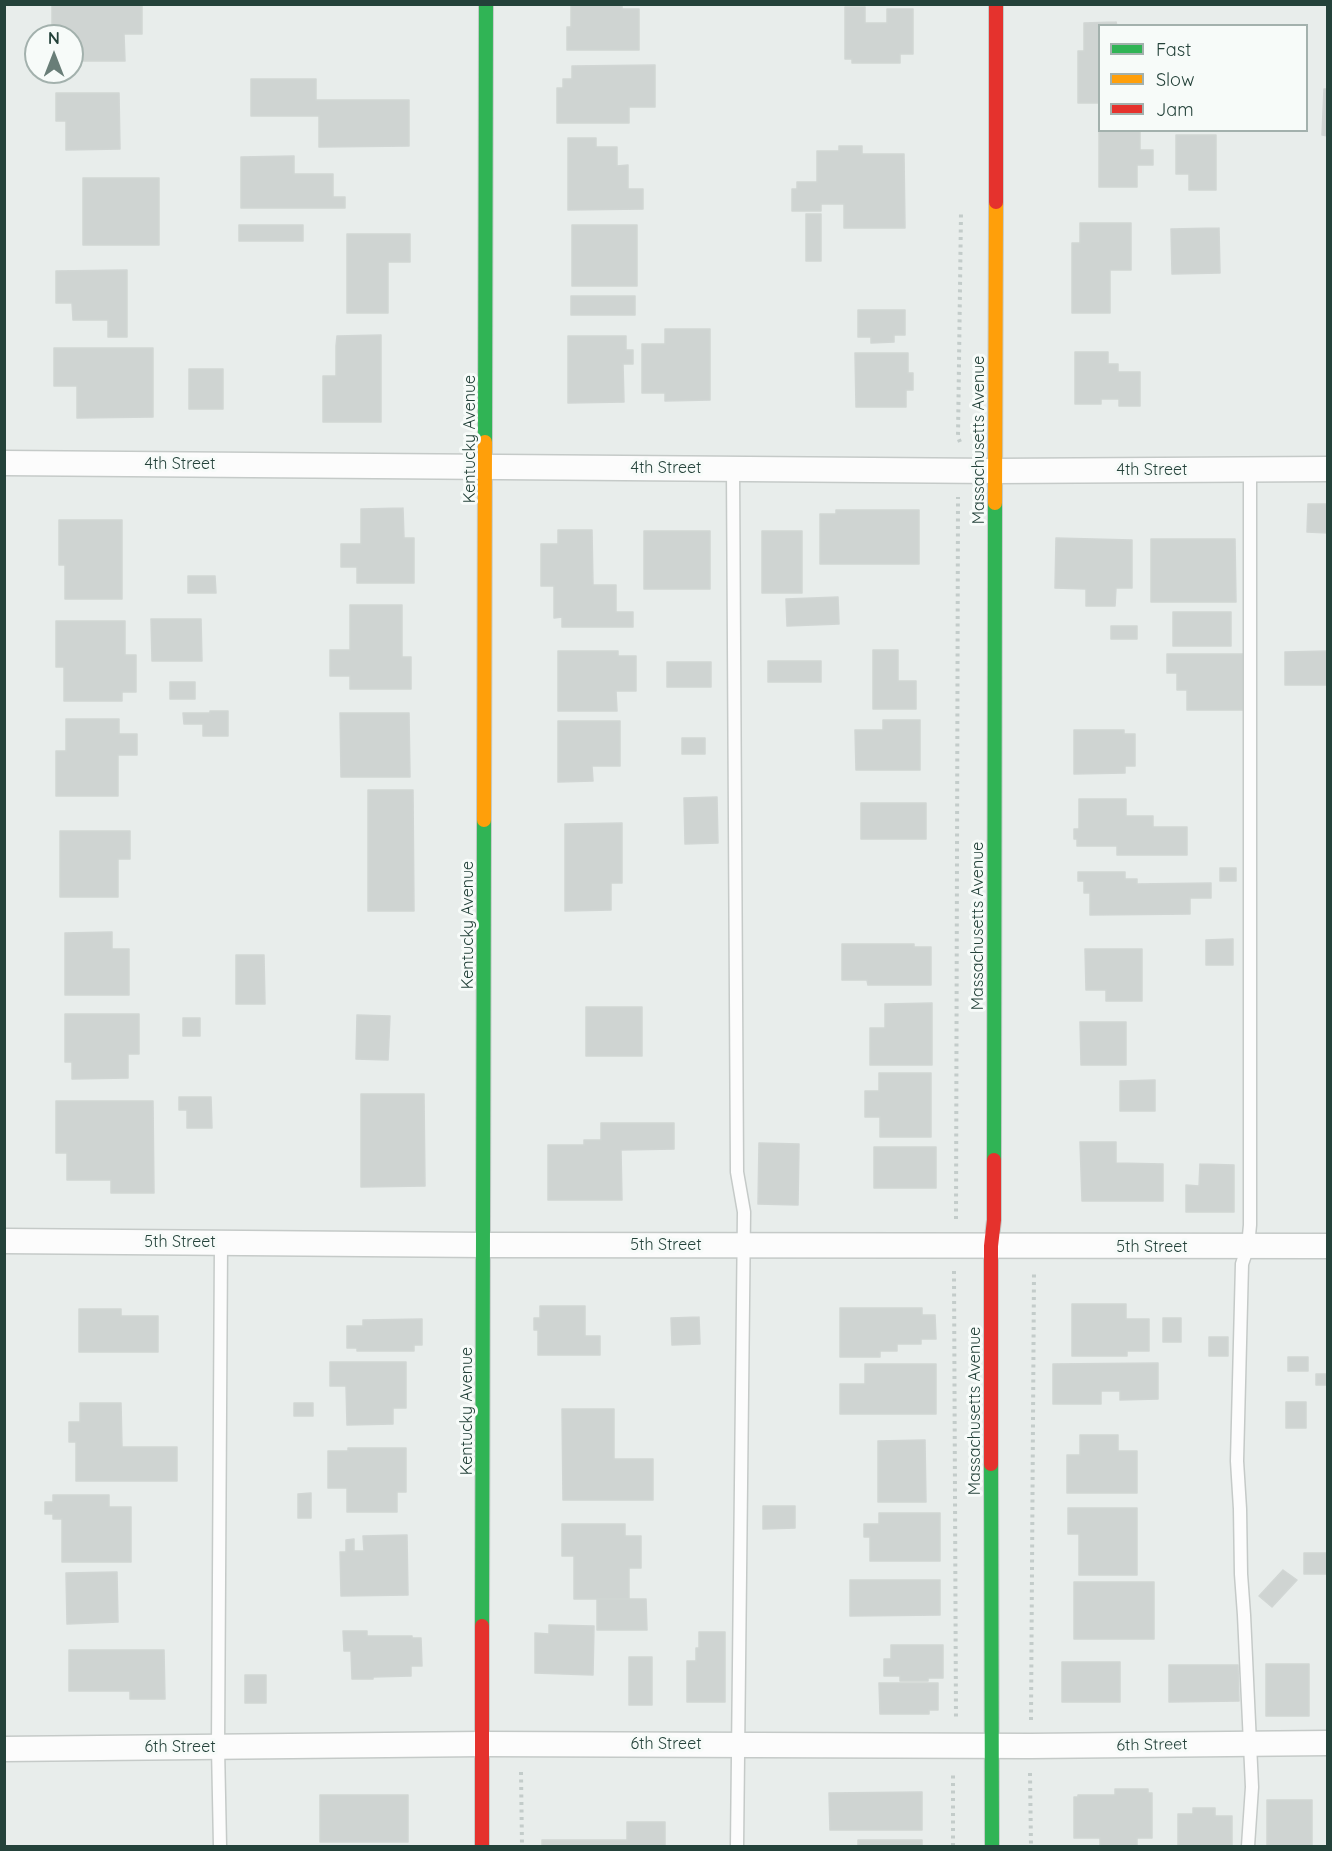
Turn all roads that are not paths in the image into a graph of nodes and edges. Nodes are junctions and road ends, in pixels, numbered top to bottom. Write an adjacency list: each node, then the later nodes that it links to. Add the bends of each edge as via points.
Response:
1 (486, 4): 4 (street, Kentucky Avenue)
2 (996, 4): 8 (street, Massachusetts Avenue)
3 (4, 463): 4 (street, 4th Street)
4 (486, 467): 5 (street, 4th Street); 11 (street, Kentucky Avenue)
5 (733, 469): 8 (street, 4th Street); 12 (lane, via 737,1172 744,1212)
6 (1250, 469): 7 (street, 4th Street); 8 (street, 4th Street); 14 (lane)
7 (1328, 469)
8 (995, 471): 13 (street, Massachusetts Avenue)
9 (4, 1241): 10 (street, 5th Street)
10 (221, 1243): 11 (street, 5th Street); 21 (lane)
11 (484, 1245): 12 (street, 5th Street); 17 (street, Kentucky Avenue)
12 (743, 1245): 13 (street, 5th Street); 19 (lane)
13 (991, 1246): 14 (street, 5th Street); 20 (street, Massachusetts Avenue)
14 (1248, 1246): 15 (street, 5th Street); 18 (lane, via 1242,1264 1238,1461)
15 (1328, 1246)
16 (1328, 1743): 18 (street, 6th Street)
17 (482, 1744): 19 (street, 6th Street); 21 (street, 6th Street); 24 (street, Kentucky Avenue)
18 (1251, 1744): 20 (street, 6th Street); 27 (lane)
19 (739, 1745): 20 (street, 6th Street); 25 (lane)
20 (993, 1745): 26 (street, Massachusetts Avenue)
21 (218, 1747): 22 (street, 6th Street); 23 (lane)
22 (4, 1749)
23 (220, 1846)
24 (482, 1846)
25 (737, 1846)
26 (992, 1846)
27 (1248, 1846)

